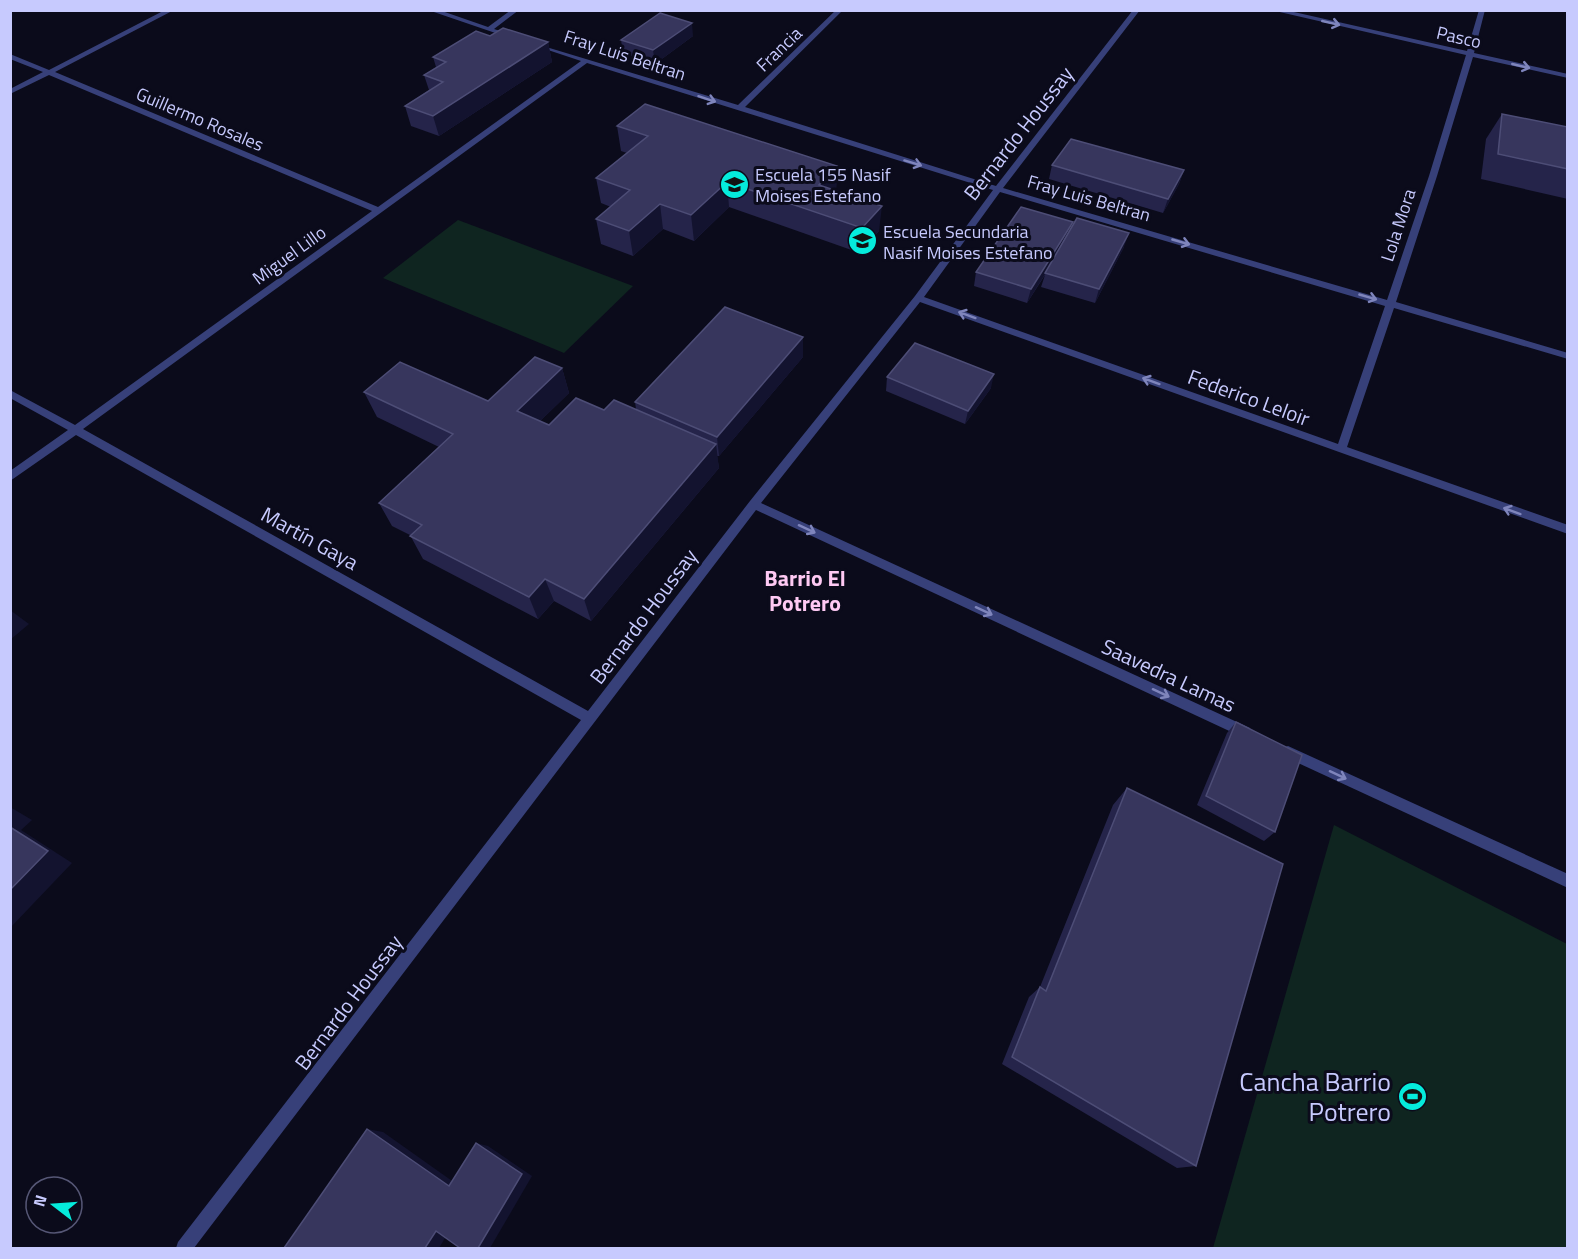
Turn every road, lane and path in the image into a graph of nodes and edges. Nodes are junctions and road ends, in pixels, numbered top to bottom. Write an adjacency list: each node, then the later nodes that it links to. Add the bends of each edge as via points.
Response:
1 (171, 10): 12 (street)
2 (431, 10): 8 (street, Fray Luis Beltran)
3 (516, 10): 8 (street)
4 (840, 10): 15 (street, Francia)
5 (1137, 10): 16 (street, Bernardo Houssay)
6 (1274, 10): 9 (street, Pasco, one-way to 9)
7 (1482, 10): 9 (street, Lola Mora)
8 (489, 29): 11 (street, Fray Luis Beltran)
9 (1471, 55): 13 (street, Pasco, one-way to 13); 19 (street, Lola Mora)
10 (10, 56): 12 (street, Guillermo Rosales)
11 (586, 60): 15 (street, Fray Luis Beltran, one-way to 15); 17 (street, Miguel Lillo)
12 (49, 72): 14 (street); 17 (street, Guillermo Rosales)
13 (1568, 76)
14 (10, 92)
15 (739, 109): 16 (street, Fray Luis Beltran, one-way to 16)
16 (998, 189): 18 (street, Bernardo Houssay); 19 (street, Fray Luis Beltran, one-way to 19)
17 (378, 210): 22 (street, Miguel Lillo)
18 (918, 297): 23 (street, Federico Leloir, one-way to 18); 25 (street, Bernardo Houssay)
19 (1390, 304): 20 (street, Fray Luis Beltran); 23 (street, Lola Mora)
20 (1568, 356)
21 (10, 393): 22 (street, Martín Gaya)
22 (76, 430): 24 (street, Miguel Lillo); 27 (street, Martín Gaya)
23 (1341, 449): 26 (street, Federico Leloir, one-way to 23)
24 (10, 477)
25 (754, 504): 27 (street, Bernardo Houssay); 28 (street, Saavedra Lamas, one-way to 28)
26 (1568, 530)
27 (590, 717): 31 (street, Bernardo Houssay)
28 (1253, 735)
29 (1275, 745): 30 (street, one-way to 30)
30 (1568, 881)
31 (184, 1248)

